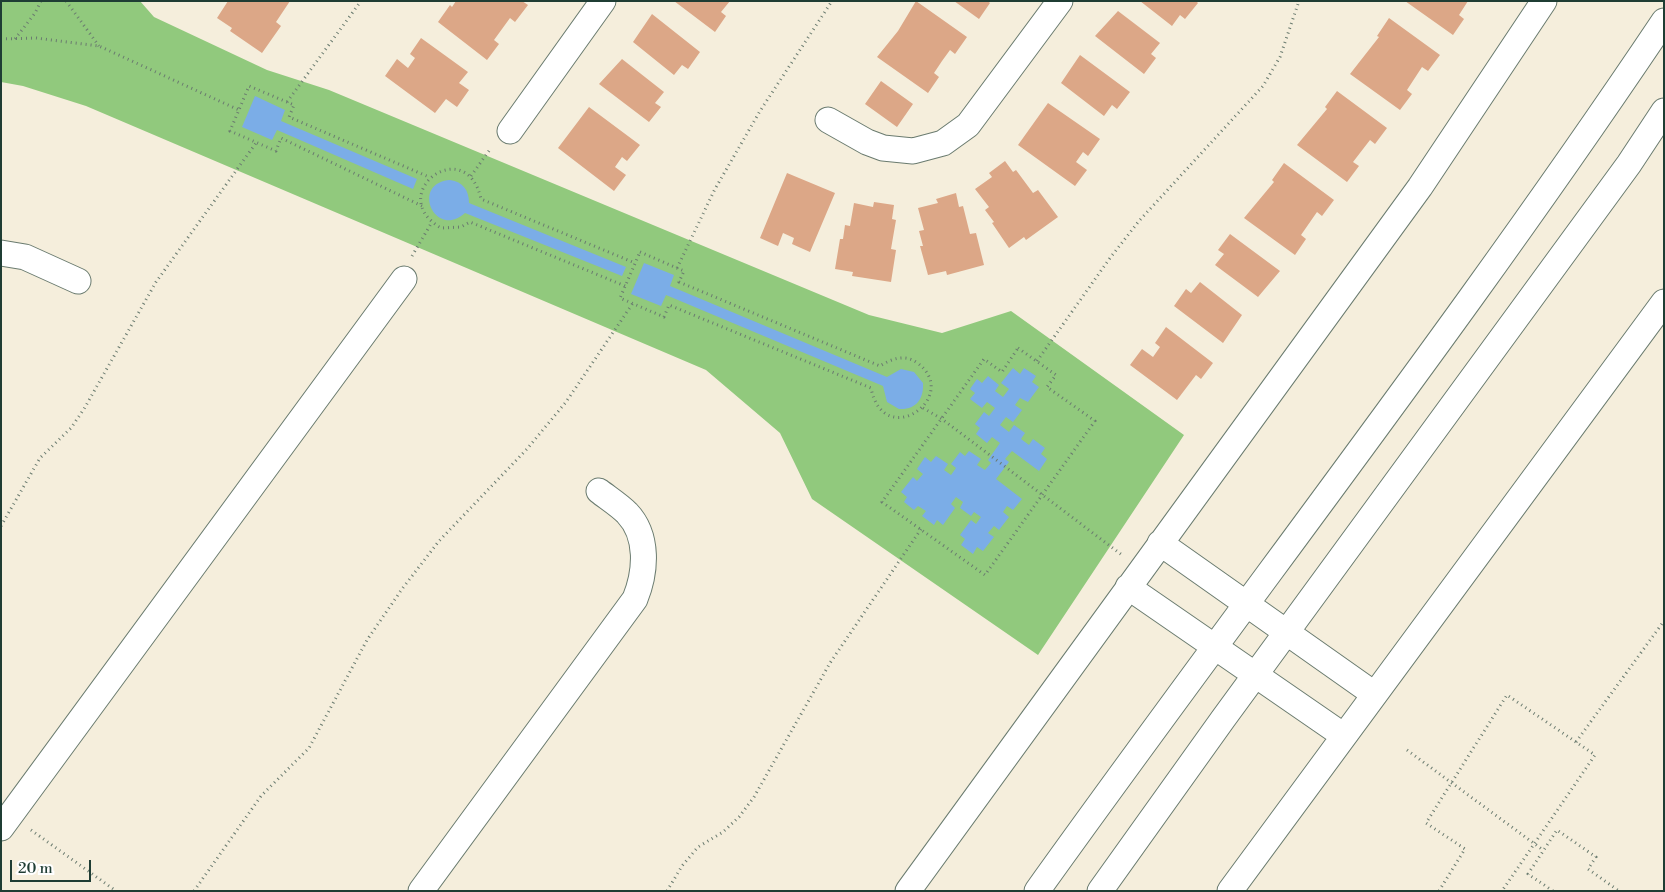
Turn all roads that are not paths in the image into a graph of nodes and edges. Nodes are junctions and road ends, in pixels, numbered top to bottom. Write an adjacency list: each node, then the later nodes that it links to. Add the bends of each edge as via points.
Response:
1 (602, 1): 7 (street)
2 (1060, 1): 6 (street, via 968,125 943,142 913,151 890,150 867,142)
3 (1544, 1): 13 (street, via 1420,187)
4 (1664, 22): 15 (street, via 1585,139)
5 (1664, 111): 16 (street, via 1623,172)
6 (828, 120)
7 (510, 131)
8 (1, 253): 10 (street, via 25,257)
9 (404, 279): 21 (street)
10 (78, 281)
11 (1664, 302): 19 (street)
12 (598, 491): 22 (street, via 628,514 642,542 644,572 635,599)
13 (1160, 543): 14 (street); 15 (street)
14 (1134, 578): 17 (street); 23 (street)
15 (1246, 604): 16 (street); 17 (street)
16 (1287, 632): 18 (street); 19 (street)
17 (1214, 646): 18 (street); 24 (street)
18 (1255, 675): 20 (street); 25 (street)
19 (1374, 694): 20 (street)
20 (1344, 736): 26 (street)
21 (5, 821)
22 (421, 891)
23 (908, 891)
24 (1037, 891)
25 (1100, 891)
26 (1230, 891)

